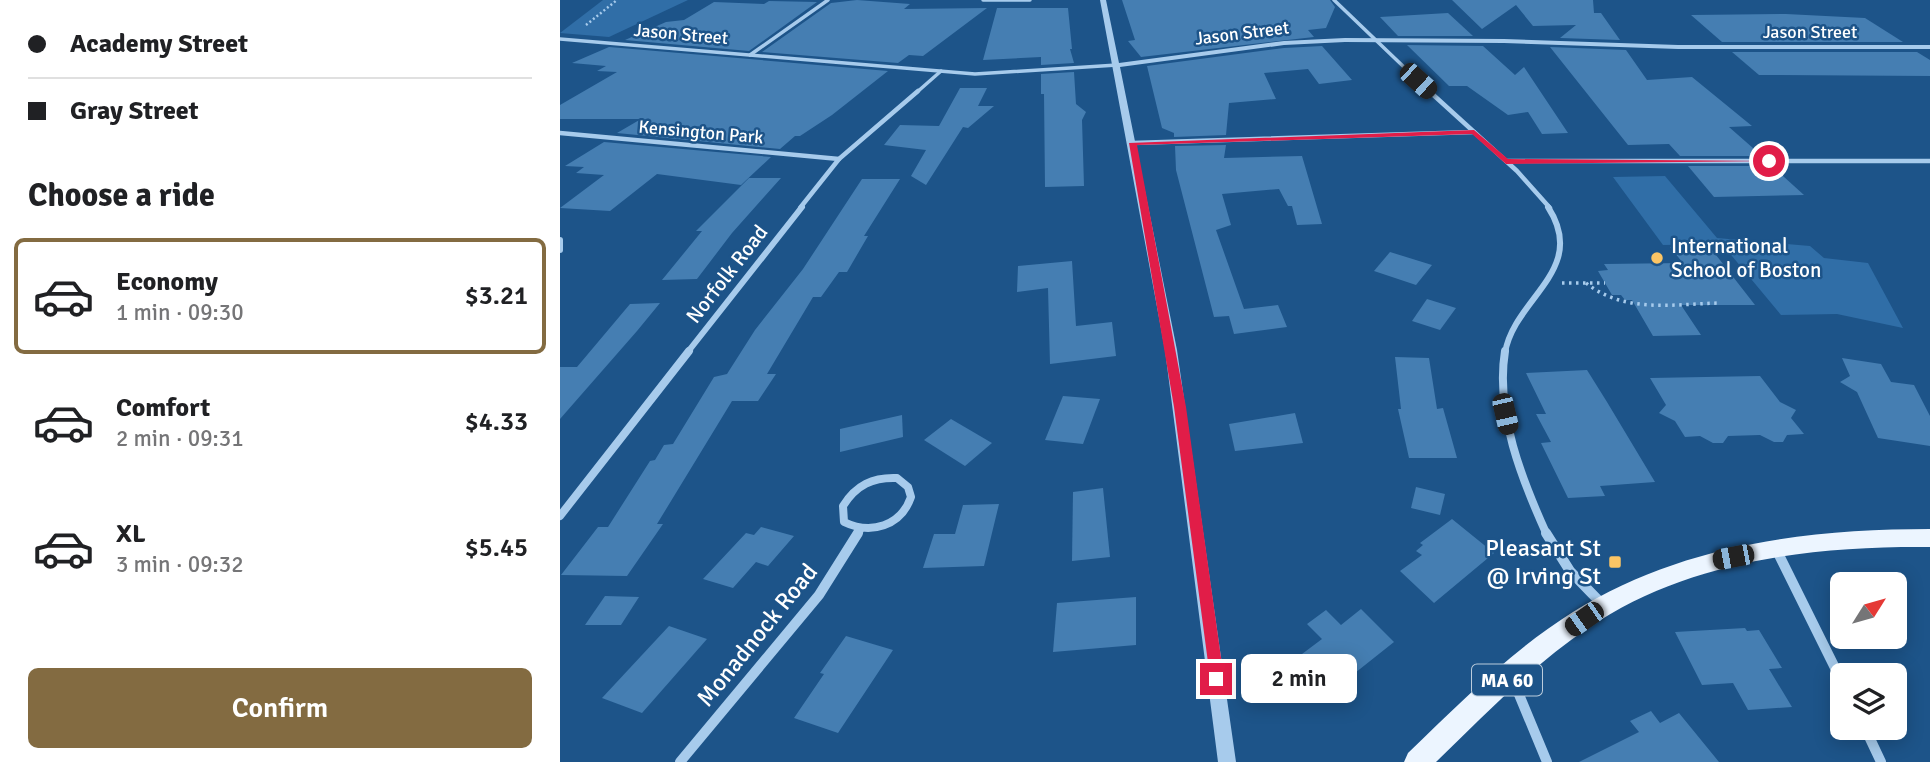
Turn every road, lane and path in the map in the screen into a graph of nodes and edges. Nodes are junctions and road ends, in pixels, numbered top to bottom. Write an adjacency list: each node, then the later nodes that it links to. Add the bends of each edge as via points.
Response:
1 (617, 0): 7 (path)
2 (828, 0): 11 (street)
3 (983, 0): 4 (street)
4 (1030, 0)
5 (1103, 0): 12 (street)
6 (1334, 0): 9 (street)
7 (583, 26)
8 (560, 39): 11 (street, Jason Street)
9 (1374, 40): 10 (street, Jason Street); 12 (street, Jason Street, via 1284,43); 14 (street)
10 (1930, 47)
11 (750, 55): 13 (street, Jason Street)
12 (1117, 65): 13 (street, Jason Street, via 1000,74); 16 (street)
13 (941, 71): 17 (street, Norfolk Road)
14 (1474, 132): 16 (street); 18 (street)
15 (560, 133): 17 (street, Kensington Park)
16 (1133, 143): 35 (street, via 1182,420)
17 (839, 159): 26 (street, Norfolk Road)
18 (1506, 161): 19 (street); 22 (street, via 1558,222 1559,254)
19 (1930, 161)
20 (560, 240): 21 (street)
21 (560, 250)
22 (1548, 283): 23 (path); 30 (street, via 1516,323 1506,347 1502,363 1505,414 1553,545 1577,580)
23 (1586, 283): 24 (path); 25 (path, via 1604,298 1629,305)
24 (1605, 283)
25 (1720, 303)
26 (560, 516)
27 (860, 530): 27 (street, via 884,526 903,513 911,496 905,482 876,479 847,497 844,522); 34 (street, Monadnock Road, via 819,595)
28 (1930, 538): 29 (main road, MA 60, via 1861,538)
29 (1776, 549): 30 (main road, MA 60, via 1719,559); 31 (street)
30 (1604, 605): 32 (main road, MA 60)
31 (1833, 663)
32 (1511, 676): 36 (main road, MA 60); 37 (street)
33 (1871, 740): 38 (street)
34 (681, 762)
35 (1227, 762)
36 (1418, 762)
37 (1547, 762)
38 (1881, 762)

